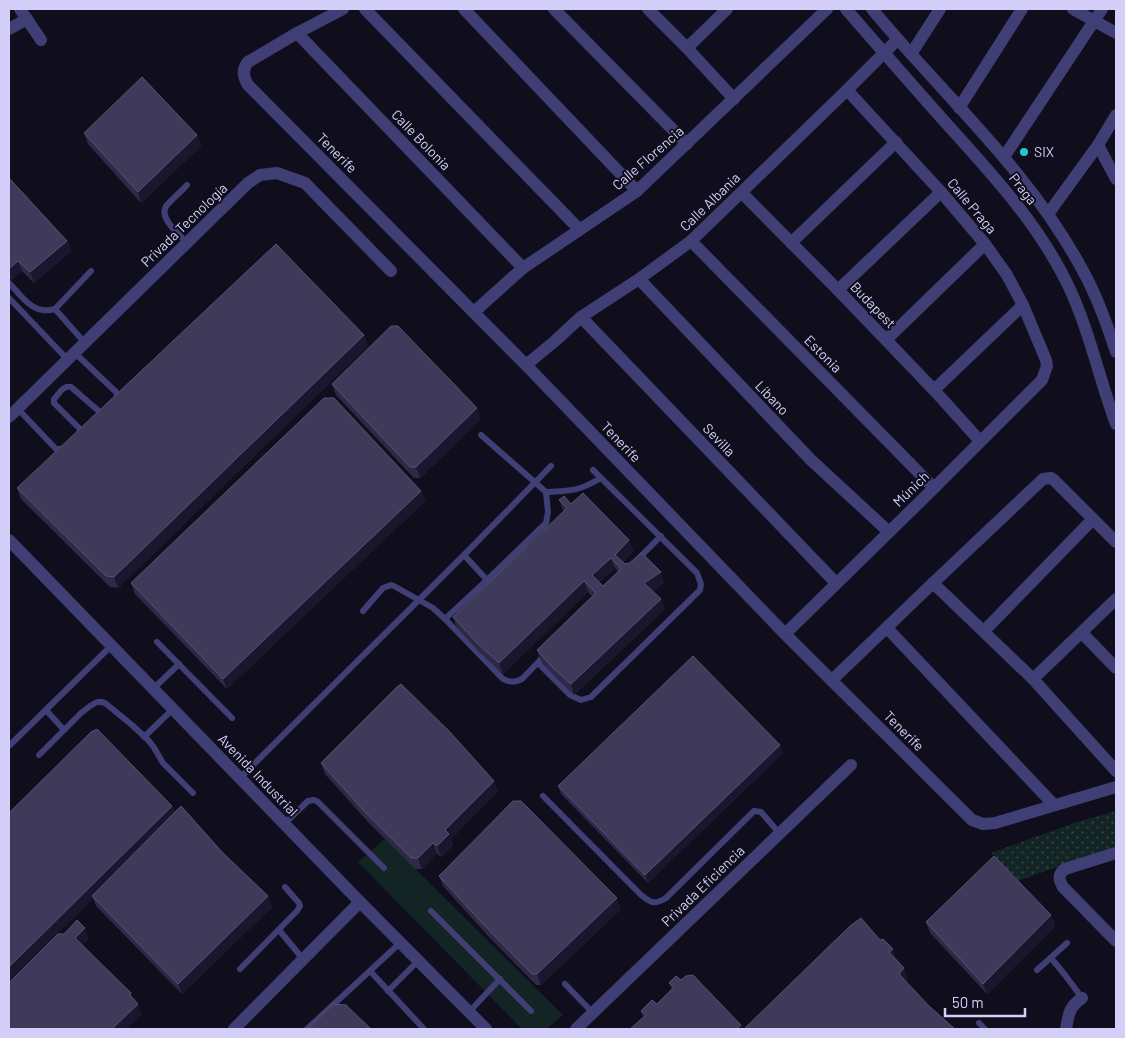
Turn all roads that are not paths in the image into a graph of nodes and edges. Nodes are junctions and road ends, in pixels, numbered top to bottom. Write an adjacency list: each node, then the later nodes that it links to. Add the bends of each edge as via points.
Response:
1 (343, 9): 17 (street)
2 (365, 9): 38 (street)
3 (464, 9): 34 (street)
4 (554, 9): 29 (street)
5 (648, 9): 21 (street)
6 (726, 9): 21 (street)
7 (827, 9): 25 (street, Calle Florencia)
8 (872, 9): 20 (street, Praga)
9 (940, 9): 23 (street)
10 (1022, 9): 26 (street)
11 (1074, 9): 15 (street)
12 (1102, 9): 15 (street)
13 (853, 12): 22 (street, Praga)
14 (24, 14): 16 (street); 19 (street)
15 (1094, 21): 18 (street); 31 (street)
16 (9, 29)
17 (296, 33): 43 (street, Calle Bolonia); 52 (street, Tenerife, via 248,62 243,70 248,85)
18 (1116, 33)
19 (41, 40)
20 (897, 40): 22 (street, Calle Albania); 23 (street, Praga)
21 (687, 48): 25 (street)
22 (883, 54): 24 (street, Calle Albania); 64 (street, Praga, via 1000,182 1038,233 1068,285 1081,316)
23 (911, 54): 26 (street, Praga)
24 (848, 90): 28 (street, Calle Praga); 35 (street, Calle Albania)
25 (734, 99): 29 (street, Calle Florencia)
26 (959, 108): 31 (street, Praga)
27 (1116, 115): 30 (street)
28 (896, 142): 36 (street, Calle Praga); 41 (street)
29 (687, 144): 34 (street, Calle Florencia)
30 (1098, 145): 32 (street); 37 (street)
31 (1004, 157): 37 (street, Praga)
32 (1116, 179)
33 (187, 185): 40 (lane, via 166,206 164,213 165,219)
34 (637, 191): 38 (street, Calle Florencia)
35 (742, 192): 39 (street, Calle Albania); 41 (street, Budapest)
36 (942, 192): 42 (street, Calle Praga); 48 (street)
37 (1048, 214): 56 (street, Praga, via 1084,272)
38 (579, 229): 43 (street, Calle Florencia)
39 (691, 241): 46 (street, Calle Albania); 75 (street, Estonia)
40 (187, 243): 45 (street, Privada Tecnología, via 248,183 260,175 277,173 305,183); 55 (street, Privada Tecnología)
41 (791, 244): 48 (street, Budapest)
42 (985, 244): 50 (street, Calle Praga); 54 (street)
43 (523, 268): 52 (street, Calle Florencia)
44 (90, 271): 51 (lane)
45 (391, 271)
46 (639, 279): 53 (street, Calle Albania); 78 (street, Líbano, via 811,460)
47 (9, 282): 51 (lane, via 35,308)
48 (838, 290): 54 (street, Budapest)
49 (9, 298): 57 (lane)
50 (1023, 305): 58 (street, Calle Praga); 60 (street)
51 (55, 310): 55 (lane)
52 (474, 312): 59 (street, Tenerife)
53 (581, 317): 59 (street, Calle Albania); 86 (street, Sevilla)
54 (886, 340): 60 (street, Budapest)
55 (85, 343): 57 (street, Privada Tecnología)
56 (1116, 352)
57 (72, 356): 61 (street, Privada Tecnología); 62 (lane, via 116,392 118,397)
58 (1046, 360): 69 (street, Múnich, via 1042,380)
59 (526, 365): 94 (street, Tenerife)
60 (934, 390): 69 (street, Budapest)
61 (13, 412): 70 (lane, via 56,449 62,450)
62 (101, 413): 63 (lane); 66 (lane, via 71,387 65,387 54,403)
63 (94, 419)
64 (1116, 424)
65 (88, 425): 66 (lane)
66 (82, 431): 68 (lane)
67 (482, 435): 74 (lane)
68 (75, 437)
69 (980, 441): 75 (street, Múnich)
70 (69, 443)
71 (551, 466): 74 (lane)
72 (593, 470): 73 (lane)
73 (601, 478): 76 (lane, via 573,490); 79 (lane)
74 (536, 482): 76 (lane); 82 (lane)
75 (934, 488): 78 (street, Múnich)
76 (546, 492): 84 (lane, via 546,523)
77 (1093, 519): 81 (street); 85 (street, via 1054,480 1043,478); 92 (street)
78 (889, 532): 86 (street, Múnich)
79 (661, 536): 83 (lane); 98 (lane, via 697,573 700,590 591,698 581,700 570,695)
80 (9, 540): 96 (street, Avenida Industrial)
81 (1116, 542)
82 (464, 555): 84 (lane); 88 (lane)
83 (634, 564)
84 (487, 580): 90 (lane)
85 (933, 582): 91 (street); 92 (street)
86 (836, 583): 94 (street, Múnich)
87 (1116, 599): 93 (street)
88 (418, 600): 89 (lane, via 391,585 383,588); 90 (lane); 113 (lane)
89 (363, 610)
90 (446, 618): 98 (lane, via 502,678 510,682 522,679)
91 (887, 628): 102 (street); 117 (street)
92 (984, 632): 101 (street)
93 (1082, 633): 100 (street); 101 (street)
94 (785, 634): 102 (street, Tenerife)
95 (157, 642): 99 (lane)
96 (111, 646): 103 (street, Avenida Industrial); 105 (lane)
97 (552, 649): 98 (lane)
98 (538, 663)
99 (179, 664): 103 (lane); 106 (lane)
100 (1116, 668)
101 (1033, 679): 112 (street)
102 (832, 680): 117 (street, Tenerife, via 972,820 995,824)
103 (153, 689): 104 (street, Avenida Industrial)
104 (173, 709): 108 (lane); 113 (street, Avenida Industrial)
105 (46, 710): 107 (lane); 109 (lane)
106 (232, 718)
107 (64, 730): 108 (lane, via 90,706 101,702); 110 (lane)
108 (144, 737): 115 (lane, via 163,763)
109 (9, 746)
110 (39, 755)
111 (852, 765): 119 (street, Privada Eficiencia)
112 (1116, 771)
113 (240, 778): 118 (street, Avenida Industrial)
114 (1116, 787): 117 (street)
115 (193, 793)
116 (543, 796): 119 (lane, via 640,894 653,903 666,898 754,811 761,812)
117 (1054, 805)
118 (284, 824): 121 (lane, via 314,800); 123 (street, Avenida Industrial)
119 (780, 834): 141 (street, Privada Eficiencia)
120 (1116, 853): 126 (street, via 1065,869 1059,876 1063,887)
121 (384, 868)
122 (286, 887): 125 (lane, via 300,906)
123 (360, 902): 127 (street, Avenida Industrial); 130 (street)
124 (432, 912): 135 (lane)
125 (279, 930): 130 (lane); 132 (lane)
126 (1116, 941)
127 (400, 942): 131 (street, Avenida Industrial); 134 (lane)
128 (1067, 943): 129 (lane)
129 (1051, 958): 133 (lane); 138 (lane)
130 (303, 959): 143 (street)
131 (418, 961): 137 (lane); 140 (street, Avenida Industrial)
132 (240, 969)
133 (1036, 970)
134 (370, 971): 137 (lane); 144 (lane)
135 (500, 978): 139 (lane); 140 (lane)
136 (565, 984): 141 (lane)
137 (388, 991): 145 (lane)
138 (1082, 998): 149 (street, via 1069,1013)
139 (531, 1011)
140 (469, 1012): 146 (street, Avenida Industrial)
141 (593, 1013): 147 (street, Privada Eficiencia)
142 (978, 1022): 148 (lane)
143 (234, 1029)
144 (307, 1029)
145 (424, 1029)
146 (486, 1029)
147 (576, 1029)
148 (985, 1029)
149 (1066, 1029)

